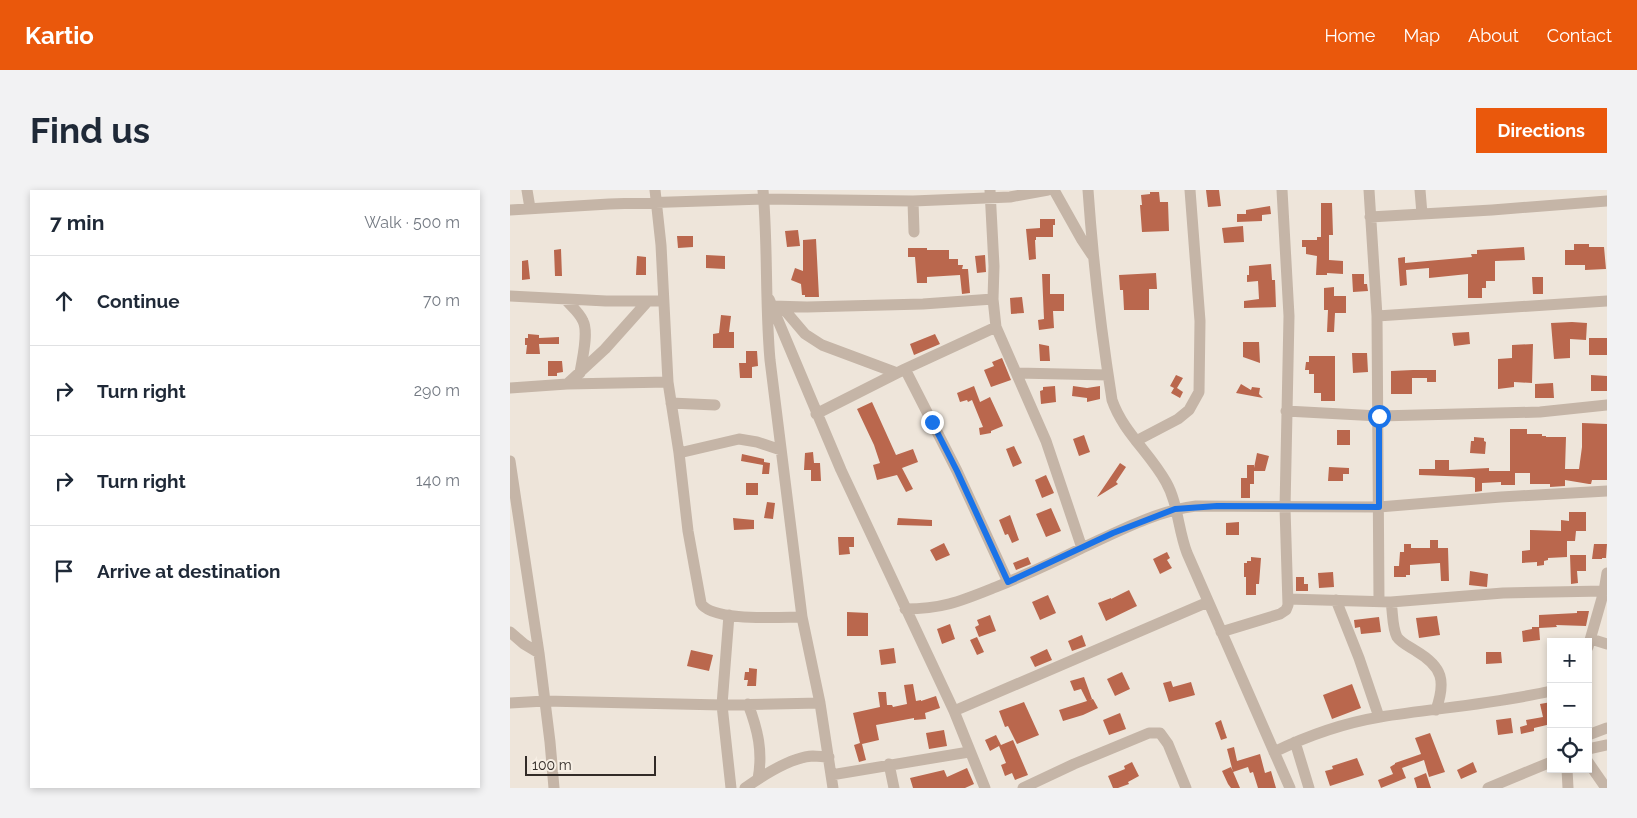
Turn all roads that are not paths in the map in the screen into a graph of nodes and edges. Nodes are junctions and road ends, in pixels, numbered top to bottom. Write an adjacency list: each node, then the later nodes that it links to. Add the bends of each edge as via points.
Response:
1 (527, 190): 15 (street)
2 (655, 190): 14 (street)
3 (1048, 190): 10 (street, via 1010,197)
4 (1054, 190): 20 (street)
5 (1088, 190): 20 (street)
6 (1190, 190): 44 (street, via 1200,321 1199,392 1184,415)
7 (1282, 190): 41 (street, via 1289,316)
8 (1369, 190): 18 (street)
9 (1420, 190): 17 (street)
10 (991, 194): 12 (street); 24 (street)
11 (763, 195): 12 (street); 14 (street); 21 (street)
12 (913, 201): 19 (street)
13 (1607, 201): 17 (street)
14 (656, 202): 15 (street); 25 (street, via 662,245)
15 (530, 208): 16 (street)
16 (510, 210)
17 (1422, 214): 18 (street)
18 (1370, 216): 29 (street)
19 (914, 232)
20 (1092, 256): 34 (street)
21 (766, 295): 28 (street); 45 (street, via 766,321)
22 (510, 296): 23 (street)
23 (565, 299): 27 (street); 32 (street, via 584,324)
24 (994, 299): 28 (street); 30 (street)
25 (663, 301): 27 (street); 35 (street)
26 (1607, 301): 29 (street)
27 (647, 302): 32 (street)
28 (777, 307): 31 (street, via 822,346); 42 (street)
29 (1376, 316): 43 (street)
30 (996, 328): 31 (street); 33 (street)
31 (901, 371): 42 (street); 55 (street, via 957,471)
32 (580, 373): 36 (street)
33 (1016, 373): 34 (street); 53 (street, via 1046,441)
34 (1108, 375): 44 (street, via 1116,412)
35 (668, 382): 36 (street); 38 (street)
36 (567, 384): 37 (street)
37 (510, 388)
38 (671, 403): 39 (street); 46 (street)
39 (715, 405)
40 (1607, 405): 43 (street, via 1540,412)
41 (1286, 410): 43 (street); 51 (street)
42 (816, 414): 62 (street)
43 (1379, 416): 50 (street)
44 (1136, 441): 52 (street, via 1166,482)
45 (781, 450): 46 (street, via 739,439); 64 (street)
46 (679, 453): 63 (street, via 688,531 702,603 710,612)
47 (510, 461): 48 (street)
48 (511, 474): 70 (street)
49 (1607, 491): 50 (street)
50 (1379, 507): 51 (street); 60 (street)
51 (1285, 508): 52 (street, via 1203,506); 57 (street)
52 (1175, 509): 53 (street); 59 (street, via 1181,538)
53 (1082, 548): 55 (street)
54 (1607, 573): 56 (street)
55 (1008, 582): 62 (street, via 953,604)
56 (1604, 591): 61 (street); 67 (street)
57 (1288, 599): 58 (street); 66 (street, via 1286,610 1280,614)
58 (1336, 600): 60 (street); 79 (street, via 1360,658)
59 (1208, 602): 66 (street); 78 (street)
60 (1379, 602): 61 (street)
61 (1391, 602): 77 (street, via 1398,637 1425,656 1439,675 1443,686)
62 (905, 609): 78 (street)
63 (729, 615): 64 (street); 76 (street)
64 (802, 617): 74 (street)
65 (510, 632): 70 (street)
66 (1222, 632): 86 (street)
67 (1590, 638)
68 (1592, 643): 69 (street)
69 (1607, 644)
70 (539, 653): 72 (street)
71 (1547, 692): 77 (street)
72 (545, 702): 73 (street); 76 (street); 94 (street)
73 (510, 703)
74 (820, 703): 75 (street); 87 (street)
75 (748, 704): 76 (street); 93 (street, via 760,743)
76 (722, 705): 95 (street)
77 (1436, 710): 79 (street)
78 (954, 711): 85 (street)
79 (1379, 718): 82 (street)
80 (1607, 728): 81 (street)
81 (1592, 734)
82 (1294, 742): 86 (street); 103 (street)
83 (1607, 745): 84 (street)
84 (1592, 748)
85 (969, 752): 88 (street); 99 (street)
86 (1274, 752): 102 (street)
87 (829, 757): 92 (street); 93 (street, via 812,756 798,760)
88 (889, 764): 92 (street); 98 (street)
89 (1547, 764): 104 (street)
90 (1592, 768): 106 (street)
91 (1567, 773): 105 (street)
92 (831, 775): 97 (street)
93 (758, 779): 96 (street)
94 (554, 788)
95 (732, 788)
96 (744, 788)
97 (833, 788)
98 (894, 788)
99 (985, 788)
100 (1023, 788): 101 (street, via 1155,732 1160,733 1168,744)
101 (1186, 788)
102 (1290, 788)
103 (1309, 788)
104 (1488, 788)
105 (1568, 788)
106 (1606, 788)

